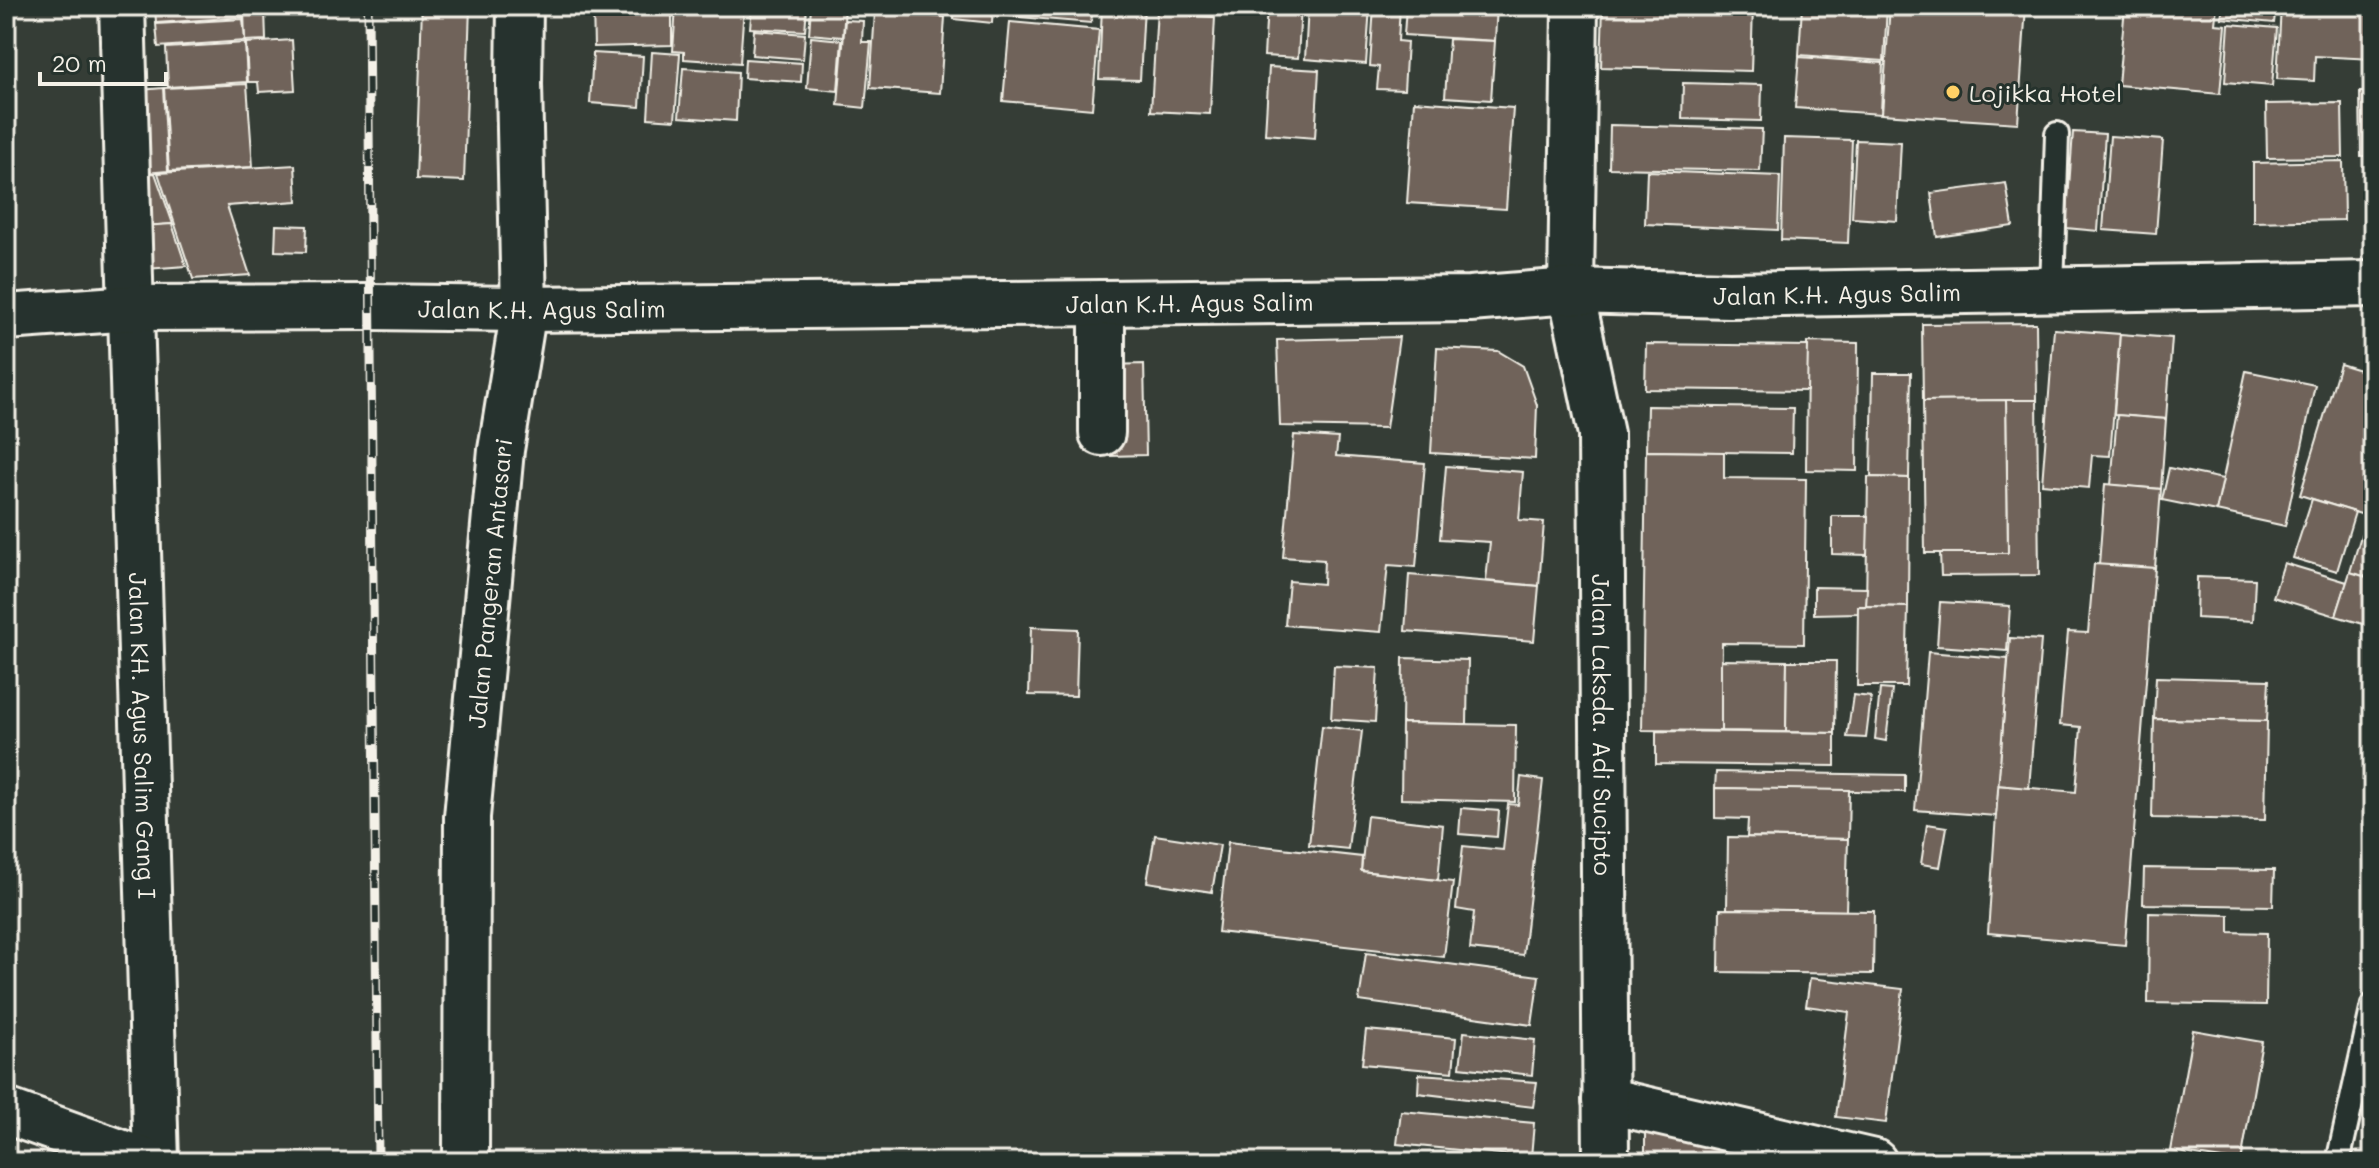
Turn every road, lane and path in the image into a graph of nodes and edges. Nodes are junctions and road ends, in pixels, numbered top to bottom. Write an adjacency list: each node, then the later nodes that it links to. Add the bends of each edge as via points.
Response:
1 (122, 6): 9 (street, Jalan KH. Agus Salim Gang I)
2 (520, 6): 10 (street, Jalan Pangeran Antasari)
3 (1575, 6): 7 (street, Jalan Laksda. Adi Sucipto)
4 (2057, 134): 6 (lane)
5 (2373, 284): 6 (street, Jalan K.H. Agus Salim)
6 (2052, 289): 7 (street, Jalan K.H. Agus Salim, via 1729,295)
7 (1571, 291): 8 (street, Jalan K.H. Agus Salim, via 1470,299); 14 (street, Jalan Laksda. Adi Sucipto, via 1601,434)
8 (1102, 303): 10 (street, Jalan K.H. Agus Salim); 12 (street)
9 (132, 308): 10 (street, Jalan K.H. Agus Salim); 11 (street, Jalan K.H. Agus Salim); 17 (street, Jalan KH. Agus Salim Gang I)
10 (524, 309): 18 (street, Jalan Pangeran Antasari, via 501,450 467,817)
11 (6, 317)
12 (1102, 433)
13 (2373, 1005): 21 (lane)
14 (1605, 1100): 19 (street, Jalan Laksda. Adi Sucipto); 20 (street)
15 (6, 1111): 16 (street)
16 (147, 1162)
17 (156, 1162)
18 (466, 1162)
19 (1606, 1162)
20 (1874, 1162)
21 (2338, 1162)

